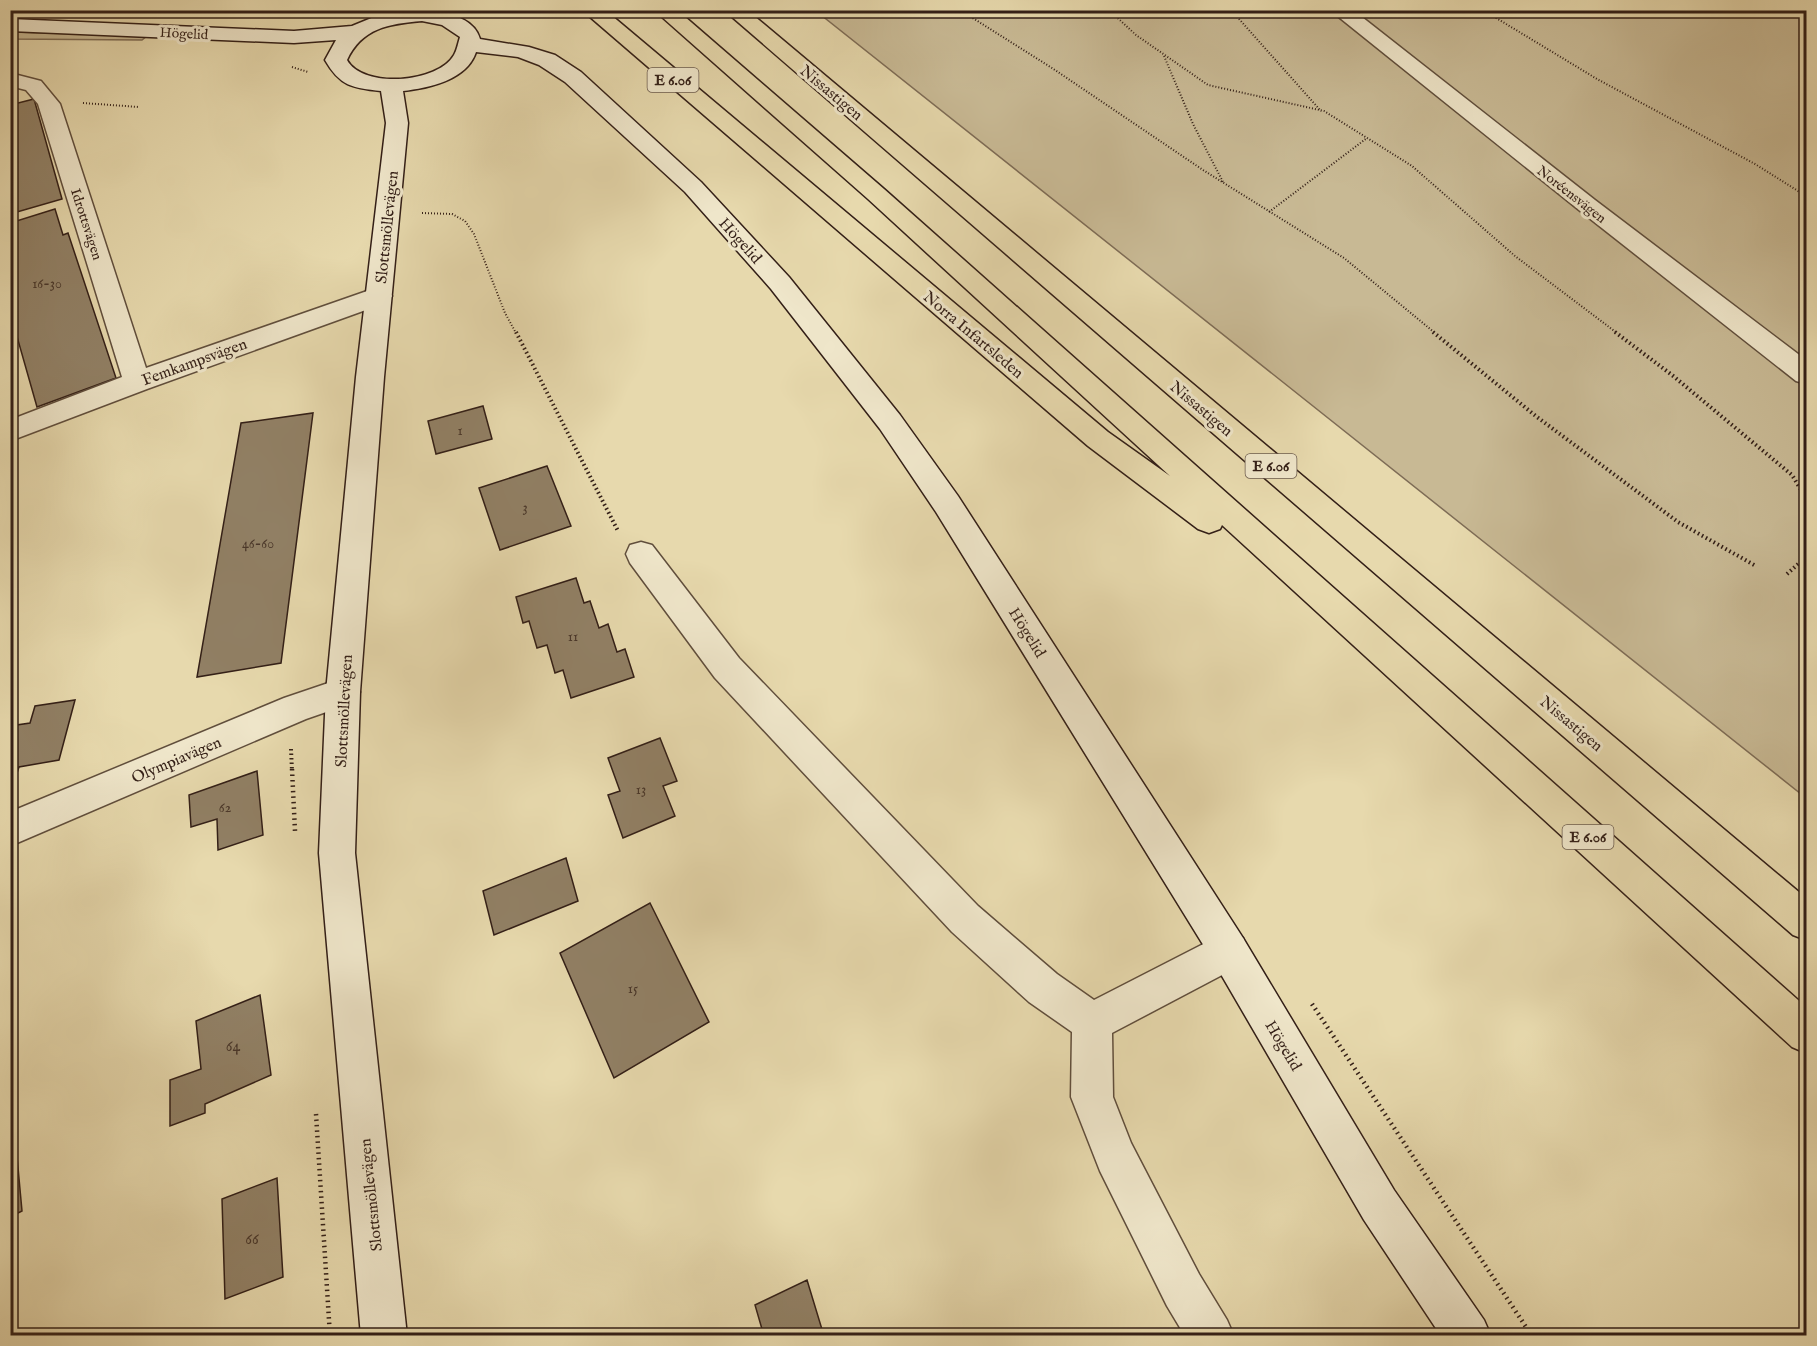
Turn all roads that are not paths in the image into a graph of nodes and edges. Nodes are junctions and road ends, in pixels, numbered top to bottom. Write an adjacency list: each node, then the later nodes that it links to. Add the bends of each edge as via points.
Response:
1 (592, 10): 18 (highway, Norra Infartsleden / E 6.06, via 1098,439)
2 (664, 10): 18 (highway, E 6.06, via 876,194)
3 (734, 10): 21 (highway, Nissastigen / E 6.06)
4 (1340, 10): 14 (street, Noréensvägen)
5 (408, 13): 7 (street); 9 (street, via 449,20 466,30)
6 (10, 25): 7 (street, Högelid, via 294,38)
7 (358, 32): 10 (street, via 341,47)
8 (10, 43): 10 (street, Högelid, via 174,45)
9 (470, 45): 12 (street, via 461,62 438,76); 22 (street, Högelid, via 522,51 547,60 573,77 693,187 780,283 890,422 947,504)
10 (337, 64): 12 (street, via 341,72 361,83)
11 (16, 79): 15 (street, Idrottsvägen, via 39,88 49,104)
12 (391, 87): 13 (street, Slottsmöllevägen, via 397,123)
13 (379, 296): 15 (street, Femkampsvägen); 19 (street, Slottsmöllevägen)
14 (1806, 374)
15 (137, 382): 16 (street, Femkampsvägen)
16 (10, 431)
17 (641, 554): 23 (street, via 726,668 957,910 1043,988)
18 (1369, 641): 24 (highway, E 6.06)
19 (343, 692): 20 (street, Olympiavägen, via 296,708); 25 (street, Slottsmöllevägen, via 336,853)
20 (10, 829)
21 (1806, 922)
22 (1229, 951): 23 (street); 27 (street, Högelid, via 1379,1205)
23 (1092, 1022): 26 (street, via 1092,1097 1115,1156 1183,1290)
24 (1806, 1033)
25 (384, 1335)
26 (1211, 1335)
27 (1468, 1335)

